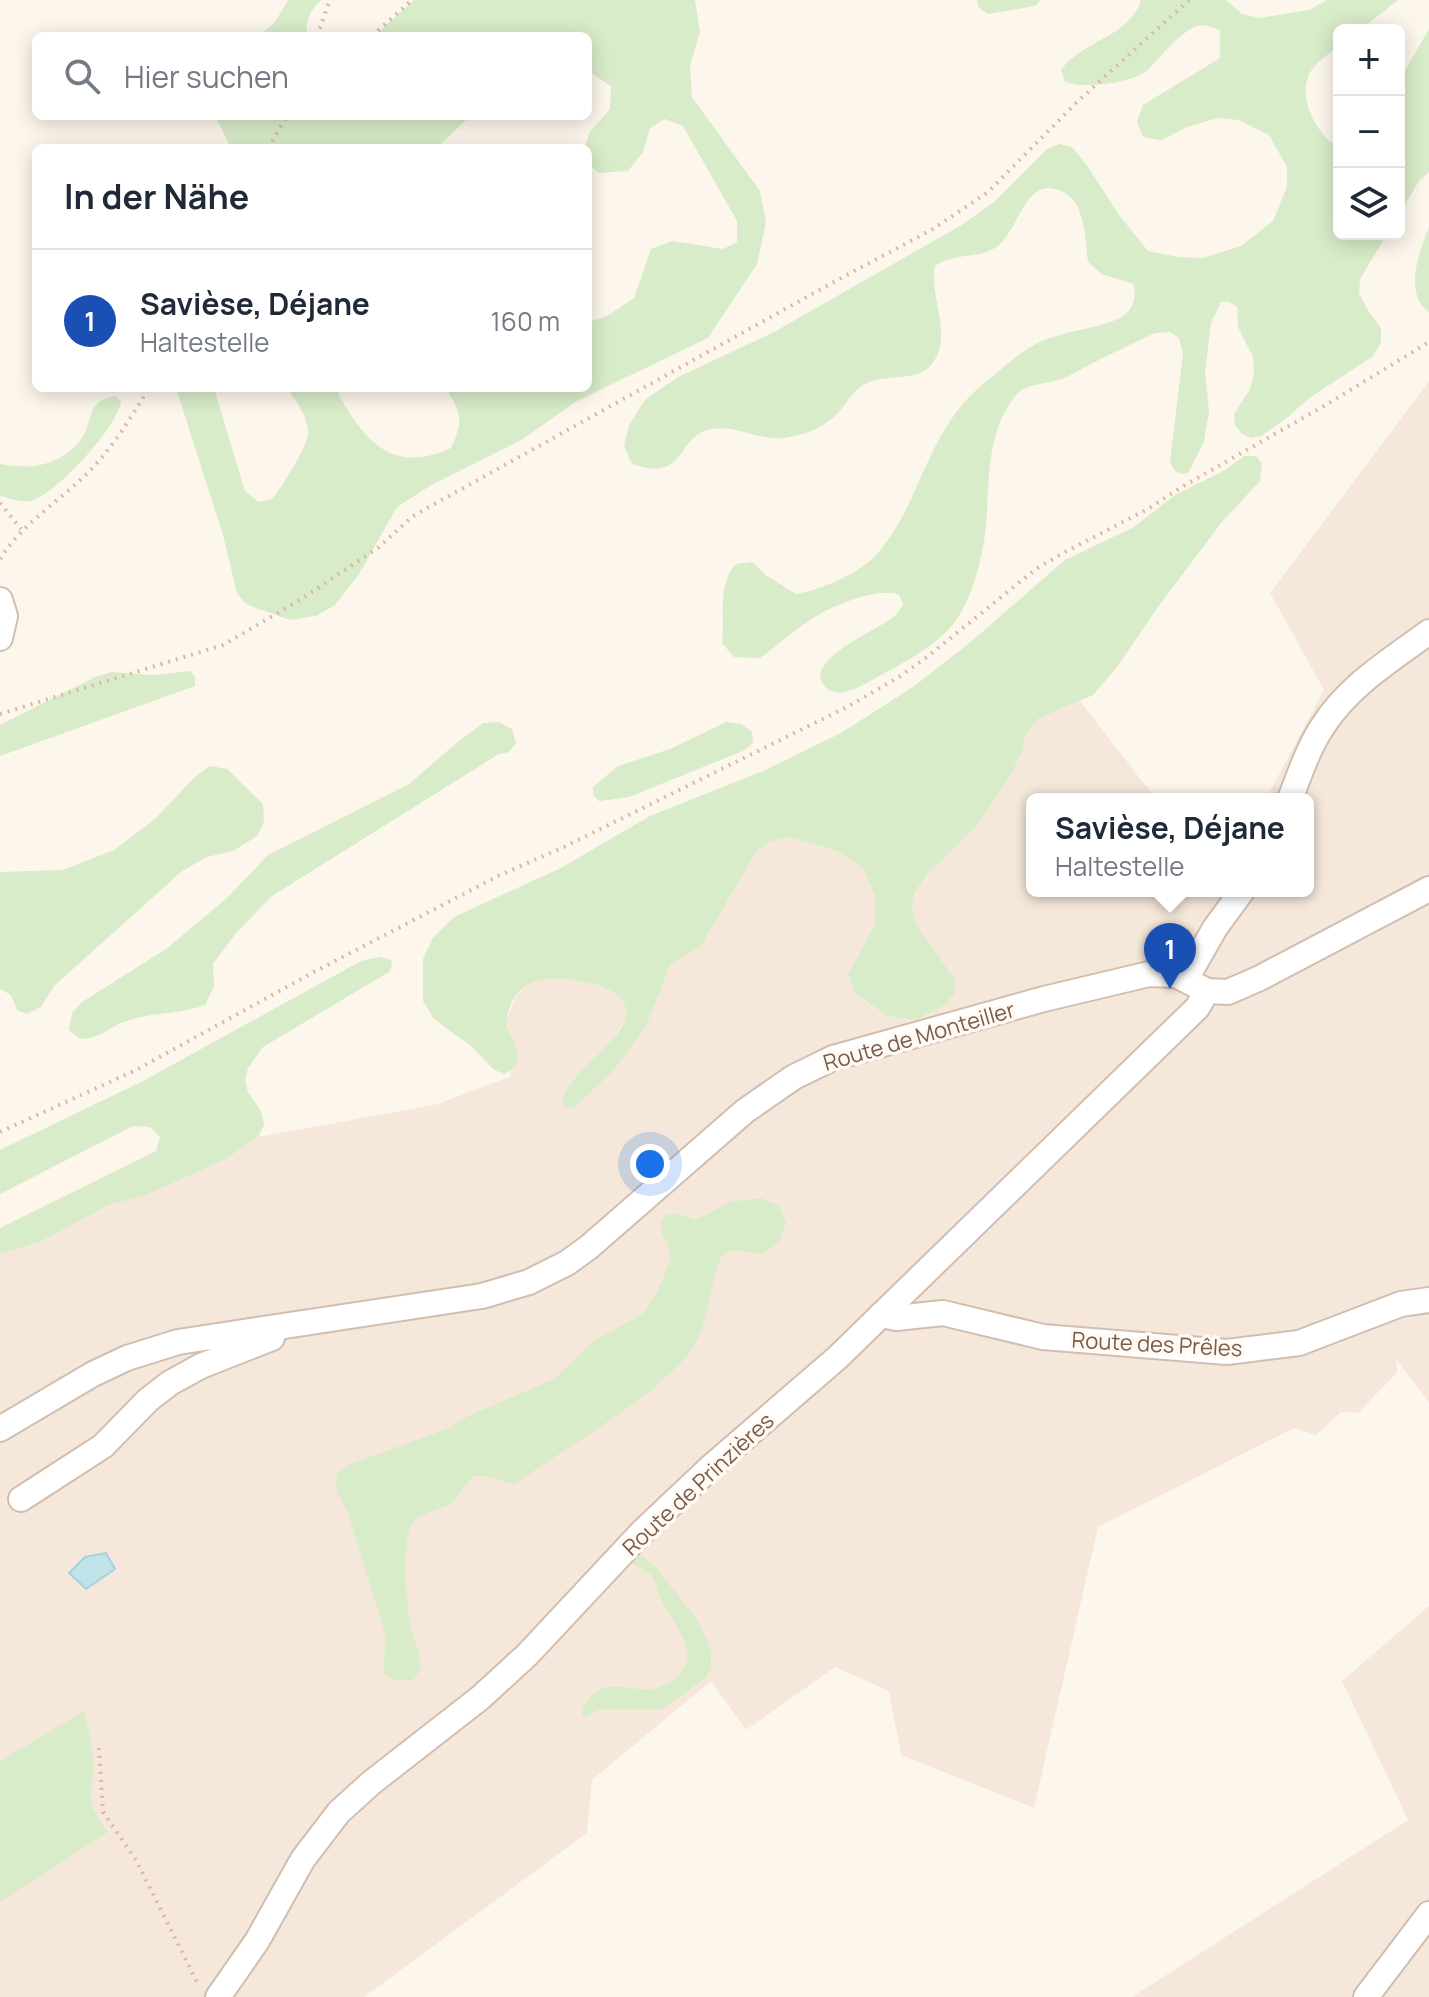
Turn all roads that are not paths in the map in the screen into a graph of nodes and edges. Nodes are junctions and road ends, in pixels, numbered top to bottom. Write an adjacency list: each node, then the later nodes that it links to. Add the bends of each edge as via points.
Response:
1 (0, 600): 3 (street, via 5,616)
2 (1429, 632): 4 (street, via 1362,682 1332,712)
3 (0, 638)
4 (1292, 793)
5 (1429, 889): 7 (street, Route de Monteiller, via 1253,982 1228,992)
6 (1238, 897): 7 (street, Route de Prinzières, via 1215,928)
7 (1197, 986): 9 (street, Route de Prinzières, via 1197,1008); 10 (street, Route de Monteiller, via 1167,973 1138,976 833,1058 764,1097 589,1247 550,1273 482,1296)
8 (1429, 1300): 9 (street, Route des Prêles, via 1401,1304 1299,1343 1227,1352 1043,1337 943,1313)
9 (881, 1315): 14 (street, Route de Prinzières, via 649,1525 511,1670 339,1812 303,1859)
10 (278, 1327): 11 (street, Route de Monteiller, via 196,1338 127,1358); 12 (street, Route de Monteiller, via 268,1341 170,1383 103,1446)
11 (0, 1429)
12 (21, 1499)
13 (1429, 1914): 15 (street)
14 (218, 1997)
15 (1366, 1997)

